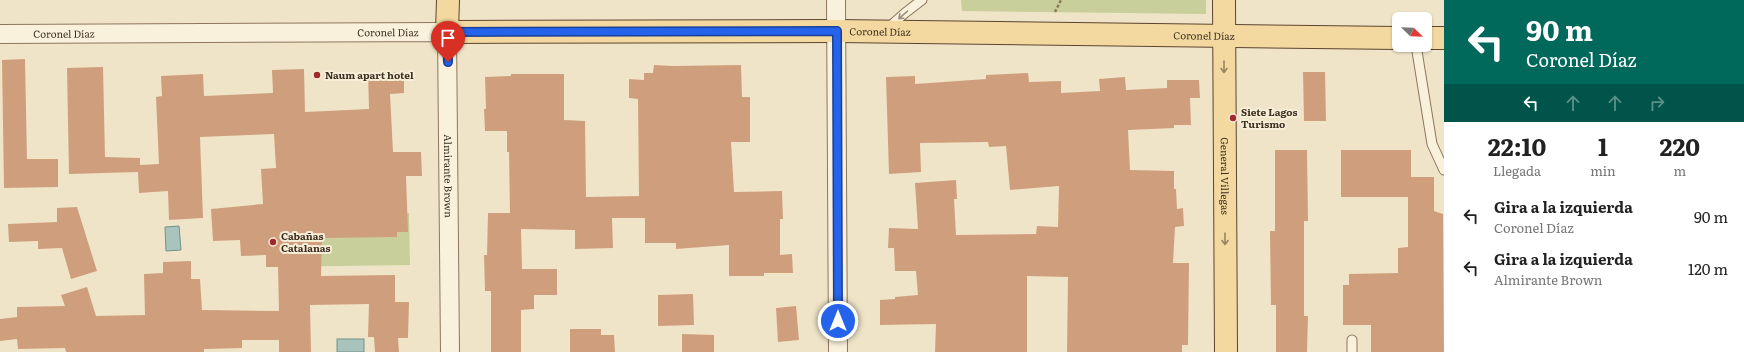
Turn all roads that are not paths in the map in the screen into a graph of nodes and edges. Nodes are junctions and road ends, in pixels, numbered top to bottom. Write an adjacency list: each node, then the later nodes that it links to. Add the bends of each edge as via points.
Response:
1 (448, 0): 6 (main road, Almirante Brown)
2 (836, 0): 5 (street)
3 (922, 0): 7 (lane, one-way to 7)
4 (1224, 0): 9 (main road, General Villegas)
5 (837, 31): 6 (main road, Coronel Díaz); 7 (main road, Coronel Díaz); 17 (street)
6 (447, 32): 8 (street, Coronel Díaz); 16 (street, Almirante Brown)
7 (884, 32): 9 (main road, Coronel Díaz)
8 (0, 34)
9 (1224, 36): 10 (main road, Coronel Díaz); 18 (main road, General Villegas, one-way to 18)
10 (1392, 38)
11 (1432, 38): 12 (main road)
12 (1444, 38)
13 (1417, 52): 14 (lane, via 1432,144)
14 (1444, 170)
15 (1352, 340): 19 (lane)
16 (450, 352)
17 (838, 352)
18 (1226, 352)
19 (1352, 352)

